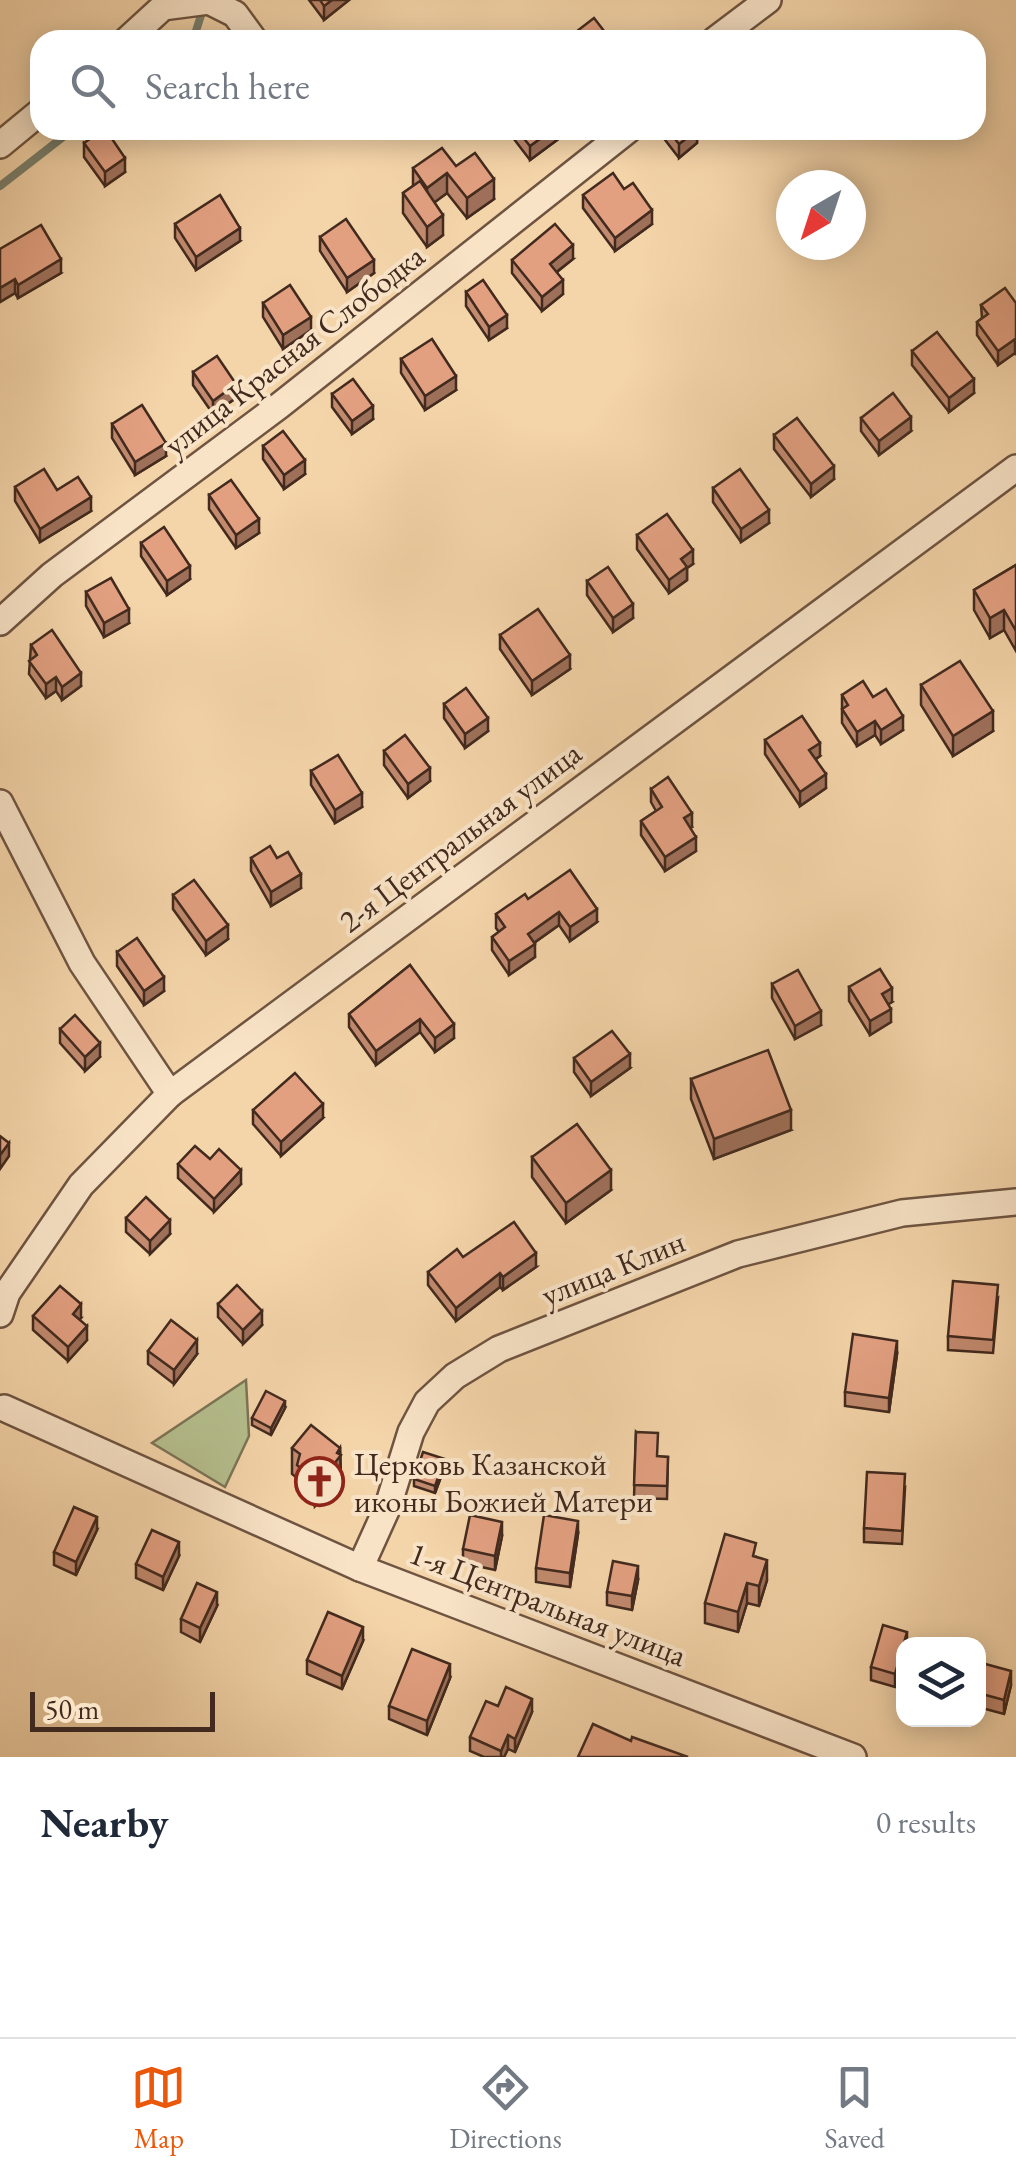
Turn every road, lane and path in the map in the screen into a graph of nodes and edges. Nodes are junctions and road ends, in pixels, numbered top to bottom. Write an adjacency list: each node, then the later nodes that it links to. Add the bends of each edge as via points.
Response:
1 (768, 0): 4 (street)
2 (138, 30): 3 (street, via 164,7 209,1 235,14)
3 (247, 30)
4 (728, 30)
5 (30, 120): 7 (street)
6 (615, 140): 9 (street, улица Красная Слободка)
7 (0, 146)
8 (1016, 468): 11 (street, 2-я Центральная улица)
9 (0, 622)
10 (0, 803): 11 (street, via 82,964)
11 (170, 1094): 13 (street, 2-я Центральная улица, via 81,1186)
12 (1016, 1202): 15 (street, улица Клин, via 902,1213 738,1254 499,1349 427,1402)
13 (0, 1314)
14 (1, 1405): 15 (street, 1-я Центральная улица)
15 (360, 1568): 16 (street, 1-я Центральная улица)
16 (853, 1757)

